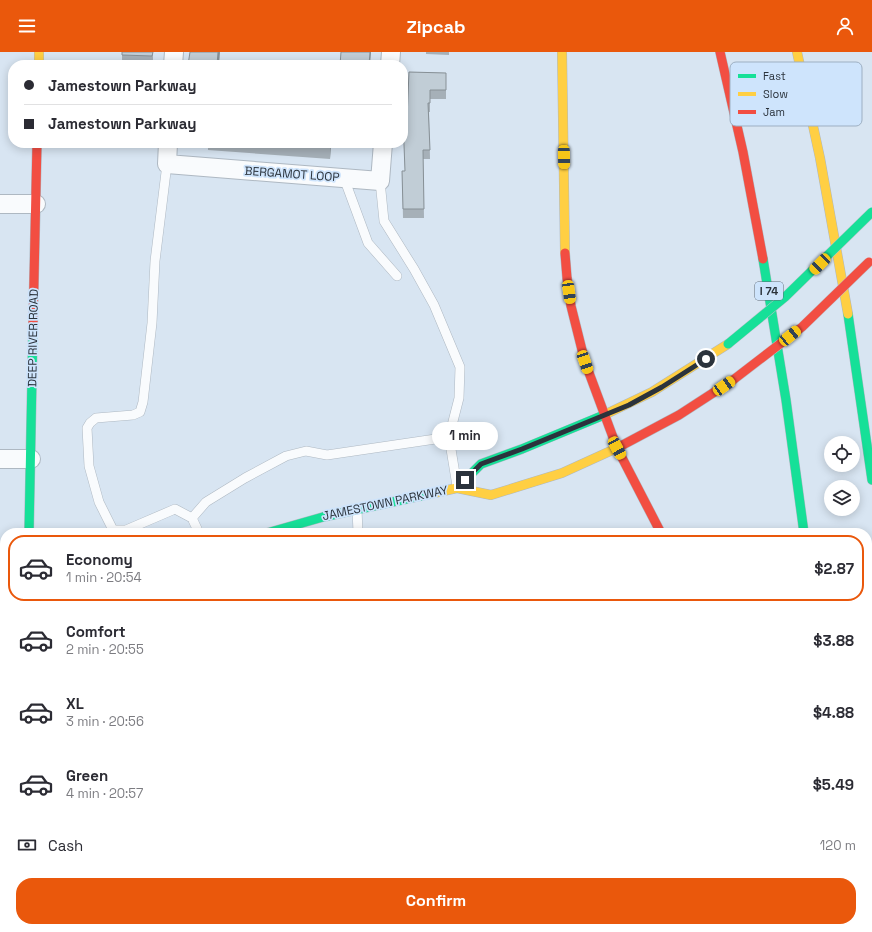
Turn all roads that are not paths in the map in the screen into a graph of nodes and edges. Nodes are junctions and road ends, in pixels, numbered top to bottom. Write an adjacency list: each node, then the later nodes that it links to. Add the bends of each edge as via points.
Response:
1 (562, 52): 19 (main road, via 567,278 577,334)
2 (720, 52): 5 (main road, I 74)
3 (797, 52): 4 (main road)
4 (799, 62)
5 (730, 96)
6 (737, 126): 35 (main road, I 74, via 763,258)
7 (813, 126): 24 (main road, via 836,245)
8 (37, 148): 15 (main road, DEEP RIVER ROAD)
9 (168, 148): 11 (street)
10 (383, 148): 13 (street)
11 (167, 164): 12 (street, BERGAMOT LOOP); 29 (lane, via 155,261 152,323 140,412 133,415 96,418 87,428 89,466 99,502)
12 (344, 178): 13 (street, BERGAMOT LOOP); 18 (lane, via 368,243)
13 (380, 181): 20 (lane, via 384,221 434,306 460,367 459,398)
14 (0, 204): 15 (street)
15 (36, 204): 23 (main road, DEEP RIVER ROAD)
16 (872, 212): 19 (main road, JAMESTOWN PARKWAY, bridge, via 783,300 755,324 662,387)
17 (872, 259): 21 (main road, JAMESTOWN PARKWAY, bridge, via 802,327 733,380 679,415)
18 (397, 276)
19 (604, 415): 21 (main road); 25 (main road, JAMESTOWN PARKWAY, via 481,464)
20 (449, 437): 25 (lane); 27 (lane, via 327,455 306,451 286,456 206,502)
21 (617, 448): 25 (main road, JAMESTOWN PARKWAY, via 562,473 490,495); 34 (main road)
22 (0, 459): 23 (street)
23 (31, 459): 28 (main road, DEEP RIVER ROAD)
24 (872, 480)
25 (457, 488): 26 (main road, JAMESTOWN PARKWAY)
26 (357, 509): 32 (main road, JAMESTOWN PARKWAY, via 319,522); 33 (lane)
27 (192, 518): 30 (lane, via 175,509); 31 (lane)
28 (29, 528)
29 (113, 528)
30 (131, 528)
31 (197, 528)
32 (291, 528)
33 (358, 528)
34 (658, 528)
35 (803, 528)

